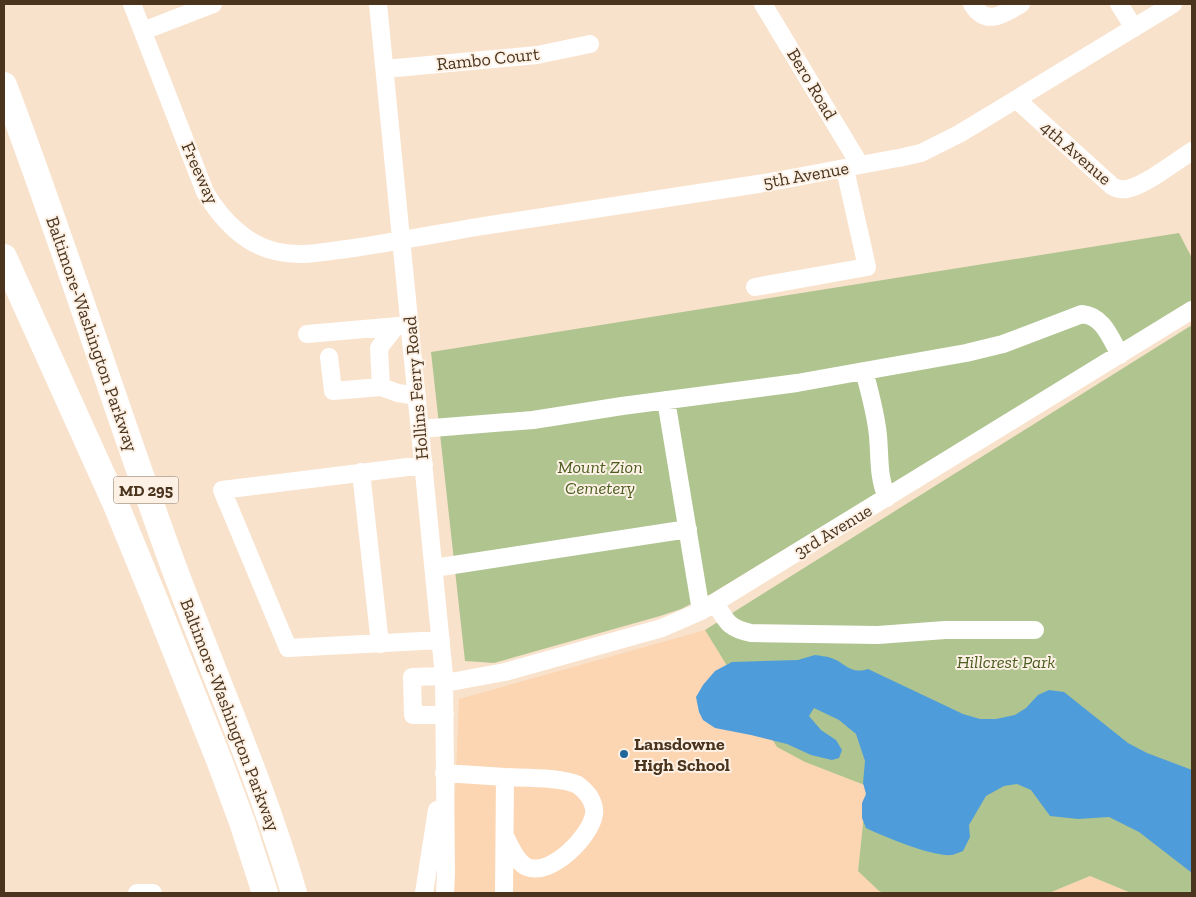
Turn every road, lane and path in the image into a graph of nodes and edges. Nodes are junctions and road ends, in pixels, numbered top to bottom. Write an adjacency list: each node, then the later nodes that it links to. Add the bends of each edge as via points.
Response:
1 (132, 4): 10 (street, Freeway)
2 (213, 4): 10 (street)
3 (378, 4): 12 (street, Hollins Ferry Road)
4 (763, 4): 17 (street, Bero Road)
5 (972, 4): 6 (street, via 982,14 993,18)
6 (1021, 4)
7 (1119, 4): 9 (street)
8 (1173, 4): 9 (street, 5th Avenue)
9 (1134, 28): 14 (street, 5th Avenue)
10 (143, 31): 18 (street, Freeway, via 205,192 226,223 259,245 295,254)
11 (590, 44): 12 (street, Rambo Court, via 537,55)
12 (385, 69): 18 (street, Hollins Ferry Road)
13 (4, 85): 15 (highway, Baltimore-Washington Parkway / MD 295)
14 (1017, 100): 16 (street, 4th Avenue, via 1118,189 1143,182); 17 (street, 5th Avenue, via 920,153)
15 (12, 129): 48 (highway, Baltimore-Washington Parkway / MD 295, via 268,813)
16 (1192, 151)
17 (853, 167): 18 (street, 5th Avenue); 20 (street, Bero Road, via 867,267)
18 (402, 241): 22 (street, Hollins Ferry Road)
19 (4, 257): 47 (highway, Baltimore-Washington Parkway / MD 295, via 116,505 219,760)
20 (755, 287)
21 (1192, 310): 24 (street, 3rd Avenue)
22 (403, 325): 23 (street); 27 (street, via 379,348); 28 (street, Hollins Ferry Road)
23 (307, 334)
24 (1120, 355): 26 (street, via 1102,323 1091,315 1082,314 1003,344); 33 (street, 3rd Avenue)
25 (329, 357): 27 (street, via 333,391)
26 (864, 371): 29 (street); 33 (street, via 878,437 880,479)
27 (382, 388): 28 (street)
28 (417, 396): 30 (street, Hollins Ferry Road)
29 (666, 400): 30 (street, via 533,420); 34 (street)
30 (420, 430): 31 (street, Hollins Ferry Road)
31 (424, 465): 32 (street); 35 (street, Hollins Ferry Road)
32 (361, 472): 39 (street); 39 (street, via 222,490 288,648)
33 (887, 498): 36 (street, 3rd Avenue)
34 (688, 528): 35 (street); 36 (street)
35 (434, 568): 38 (street, Hollins Ferry Road)
36 (708, 607): 37 (street, via 732,627 751,633 878,635 945,630); 40 (street, 3rd Avenue, via 662,628 514,670 470,679)
37 (1035, 630)
38 (441, 640): 39 (street); 40 (street, Hollins Ferry Road)
39 (380, 644)
40 (445, 680): 41 (street, Hollins Ferry Road); 41 (street, 3rd Avenue, via 412,677 413,715)
41 (445, 715): 42 (street, Hollins Ferry Road)
42 (444, 773): 43 (street); 49 (street, Hollins Ferry Road); 50 (street, Hollins Ferry Road)
43 (505, 777): 44 (street); 44 (street, via 579,786 591,800 594,815 574,846 562,858 542,869 528,867 521,862)
44 (505, 836): 51 (street)
45 (137, 893): 46 (street)
46 (152, 893)
47 (265, 893)
48 (294, 893)
49 (424, 893)
50 (445, 893)
51 (504, 893)

